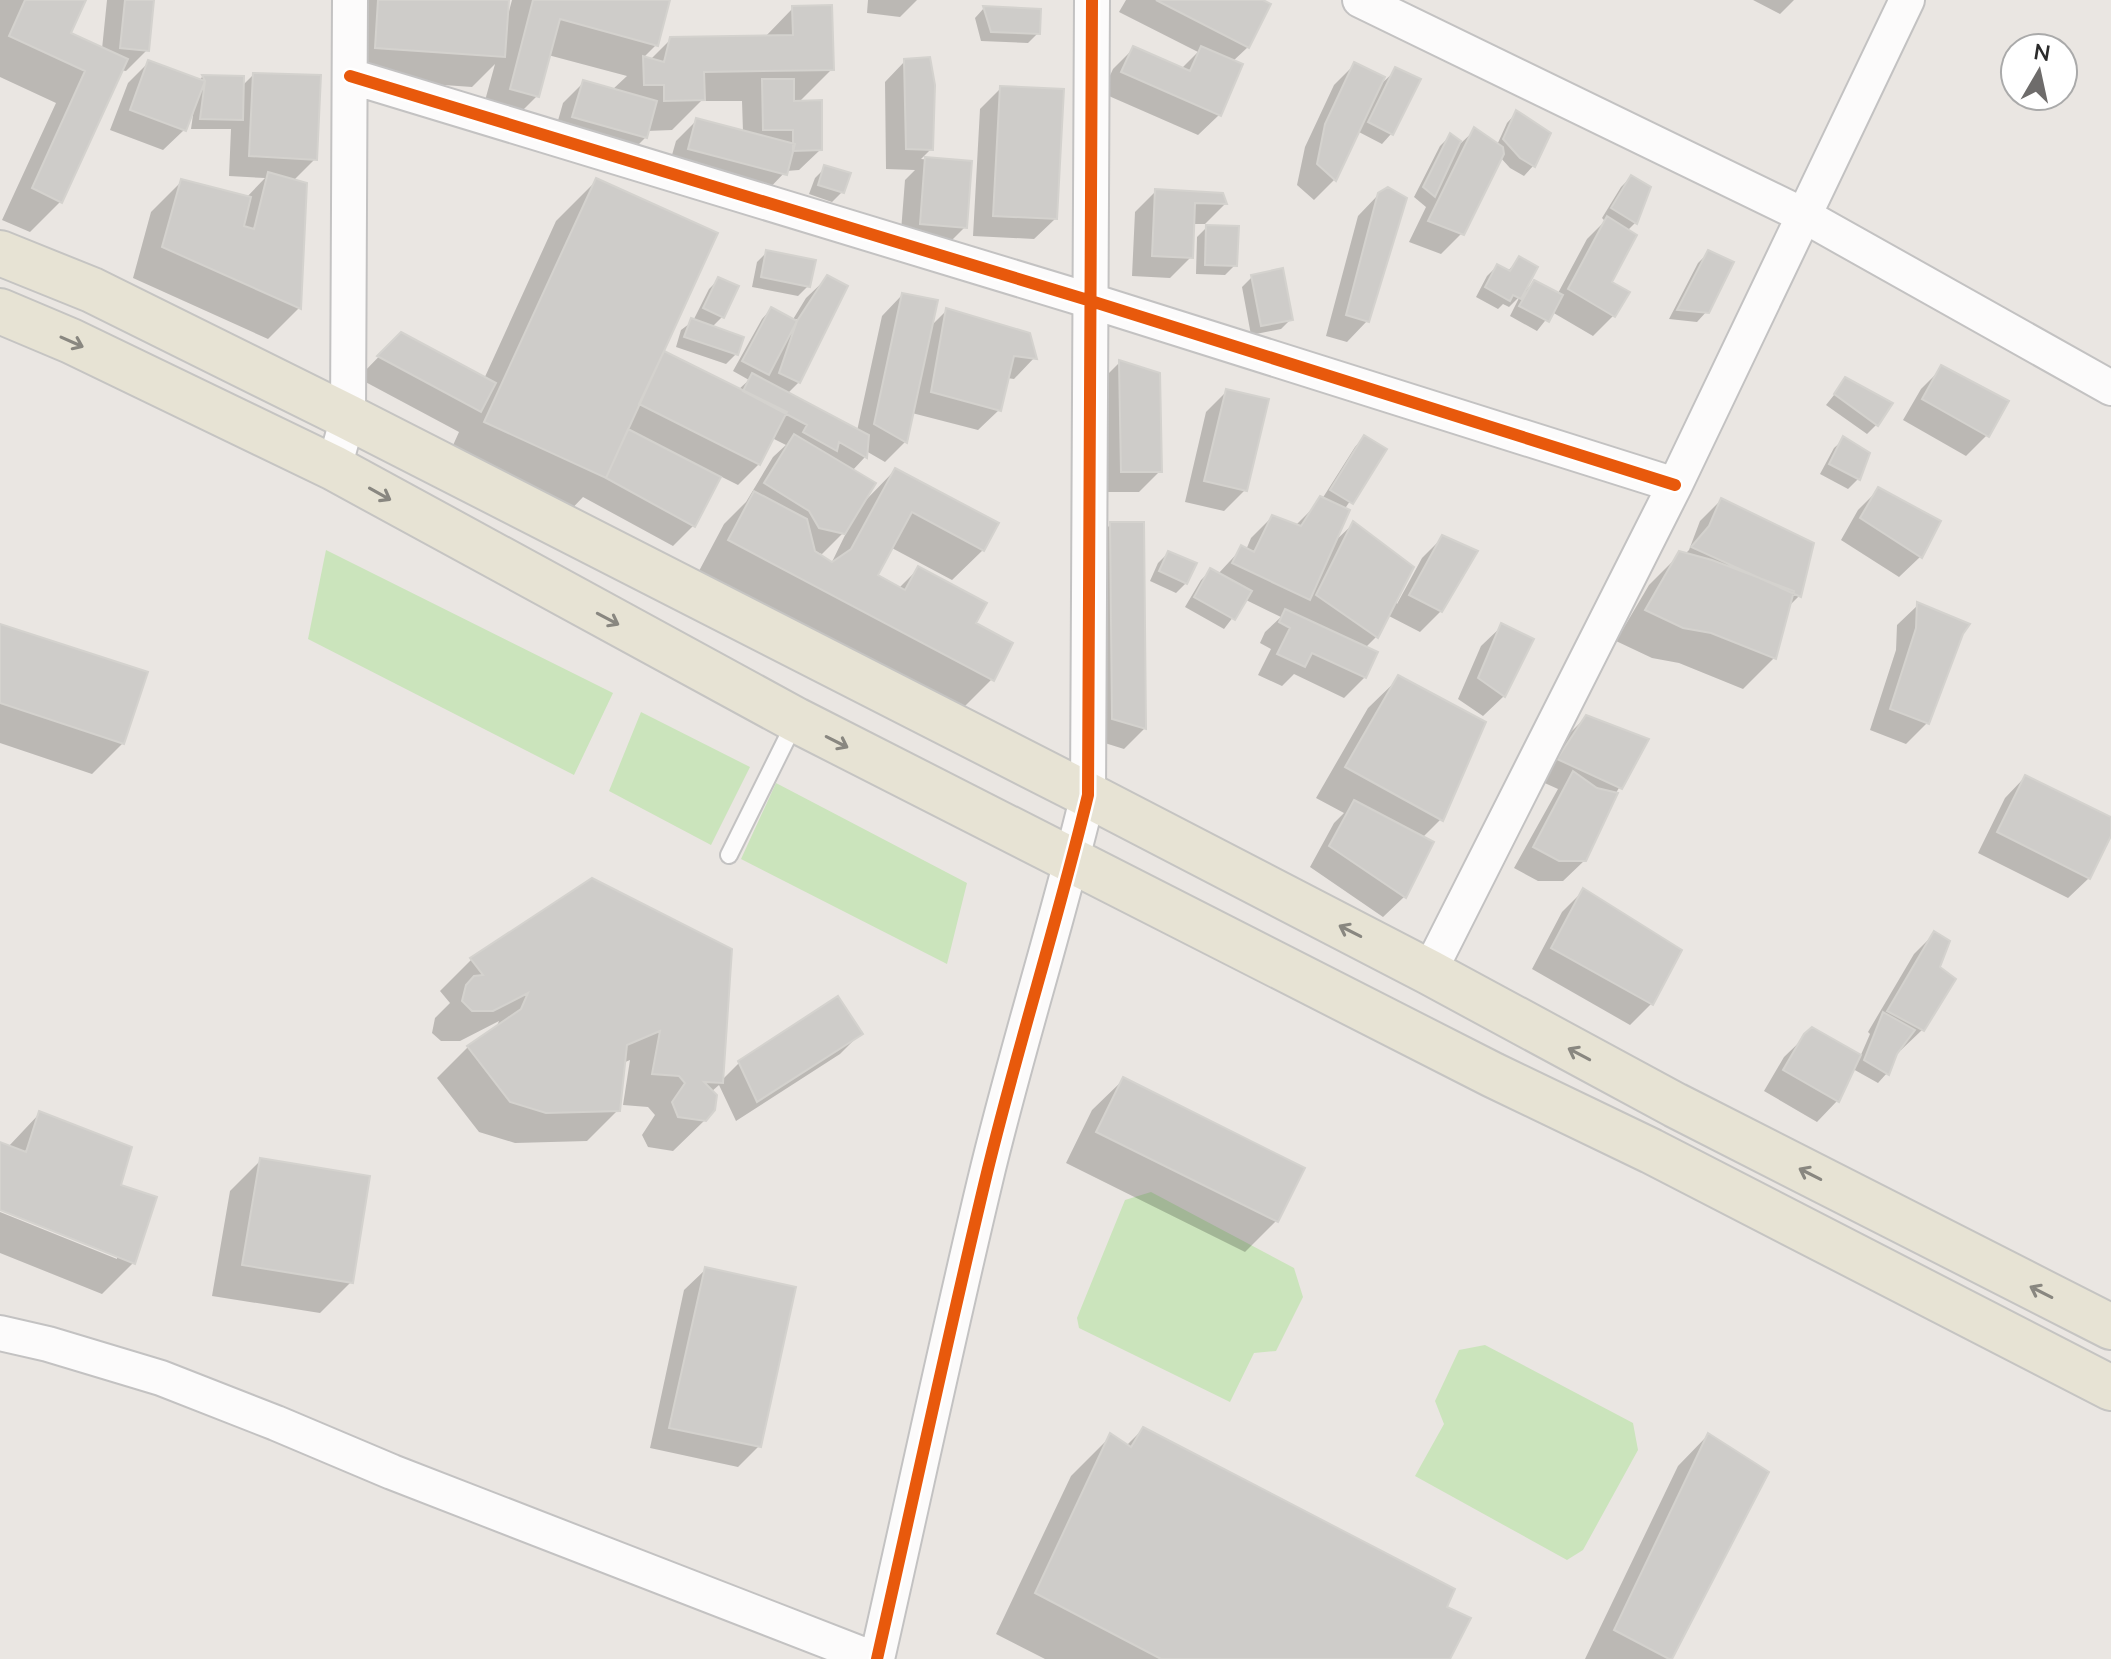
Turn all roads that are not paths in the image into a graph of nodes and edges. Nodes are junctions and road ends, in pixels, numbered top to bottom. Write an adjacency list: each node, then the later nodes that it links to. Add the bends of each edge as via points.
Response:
1 (350, 0): 5 (street)
2 (1092, 0): 8 (street)
3 (1360, 0): 6 (street)
4 (1907, 0): 6 (street)
5 (350, 76): 8 (street); 11 (street)
6 (1803, 215): 10 (street); 13 (street)
7 (0, 253): 11 (main road, via 92,290)
8 (1091, 301): 13 (street); 15 (street)
9 (0, 311): 12 (main road, one-way to 12)
10 (2111, 388)
11 (348, 417): 12 (street); 15 (main road)
12 (334, 468): 14 (main road, one-way to 14)
13 (1675, 485): 18 (street)
14 (796, 720): 16 (lane); 17 (main road, one-way to 17)
15 (1088, 795): 17 (street); 18 (main road, one-way to 15)
16 (729, 855)
17 (1072, 862): 21 (main road); 22 (street, via 985,1179)
18 (1429, 972): 19 (main road, one-way to 18, via 1675,1105)
19 (2111, 1327)
20 (0, 1333): 22 (street, via 161,1378)
21 (2111, 1388)
22 (875, 1659)

